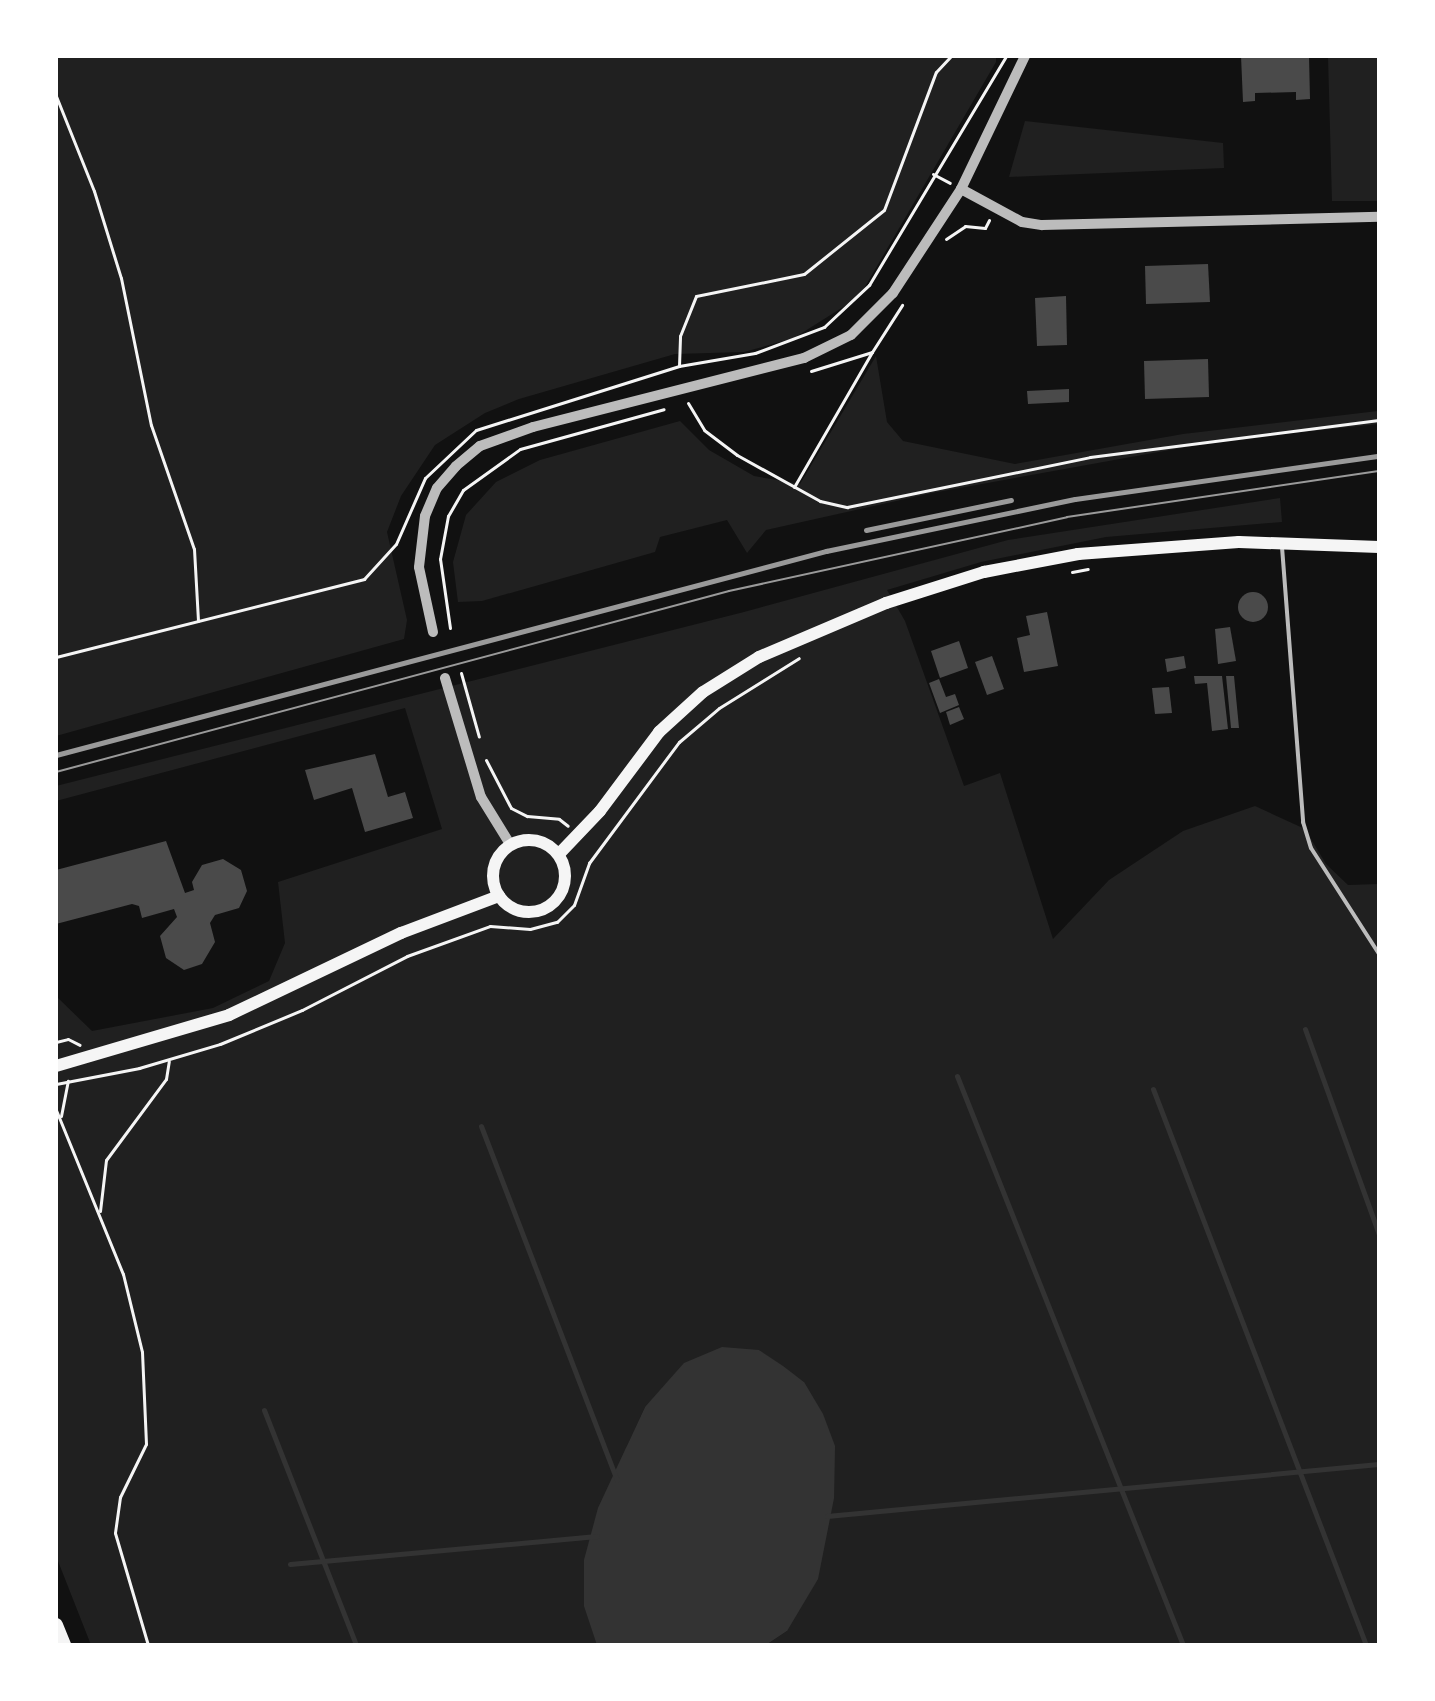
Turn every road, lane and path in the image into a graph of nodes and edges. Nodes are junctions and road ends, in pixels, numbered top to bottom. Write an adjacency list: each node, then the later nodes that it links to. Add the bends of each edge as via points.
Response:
1 (951, 56): 5 (path, via 936,72 884,210 804,274 696,296 680,336 679,366 774,348 839,316 869,285)
2 (1006, 56): 5 (path)
3 (1025, 56): 6 (street)
4 (56, 96): 20 (path, via 121,278 151,425 194,549)
5 (933, 174): 6 (path)
6 (961, 189): 7 (street); 22 (street, via 893,293 851,335 825,350 533,427 480,446 456,466 437,488 425,516 419,567)
7 (995, 209): 8 (street, via 1022,222 1082,227); 9 (path, via 985,228 953,231)
8 (1379, 217)
9 (938, 250)
10 (907, 297): 11 (path)
11 (872, 352): 12 (path); 14 (path)
12 (834, 365)
13 (1379, 420): 14 (path, via 1104,455 847,507)
14 (794, 487): 21 (path, via 704,430 688,403 520,449 479,475 448,516 439,579)
15 (1282, 542): 16 (main road); 29 (main road, via 1109,550 1015,564 919,592 791,642 728,676 679,712); 34 (lane, via 1303,822 1311,848)
16 (1379, 547)
17 (1097, 568): 18 (path)
18 (1058, 574)
19 (364, 579): 20 (path)
20 (198, 621): 24 (path)
21 (450, 628)
22 (433, 632)
23 (808, 652): 32 (path, via 704,718 650,779)
24 (56, 657)
25 (461, 673): 27 (path)
26 (445, 678): 30 (street, via 481,797)
27 (480, 740)
28 (483, 754): 29 (path, via 511,808 527,816 559,819)
29 (578, 836): 31 (main road); 32 (path)
30 (510, 844): 31 (main road, via 542,841); 33 (main road, via 493,874)
31 (559, 854): 33 (main road, via 565,884 546,908 525,912)
32 (596, 854): 35 (path, via 574,905 557,922 530,929 490,926 389,964 273,1023)
33 (499, 896): 36 (main road, via 401,933 229,1015)
34 (1379, 954)
35 (169, 1060): 37 (path); 41 (path, via 166,1079 106,1160)
36 (56, 1066)
37 (68, 1081): 38 (path); 40 (path)
38 (56, 1084)
39 (56, 1110): 40 (path)
40 (61, 1117): 41 (path)
41 (99, 1215): 44 (path, via 127,1285 142,1352 146,1444 120,1497 115,1533)
42 (56, 1625): 43 (highway)
43 (64, 1645)
44 (148, 1645)

